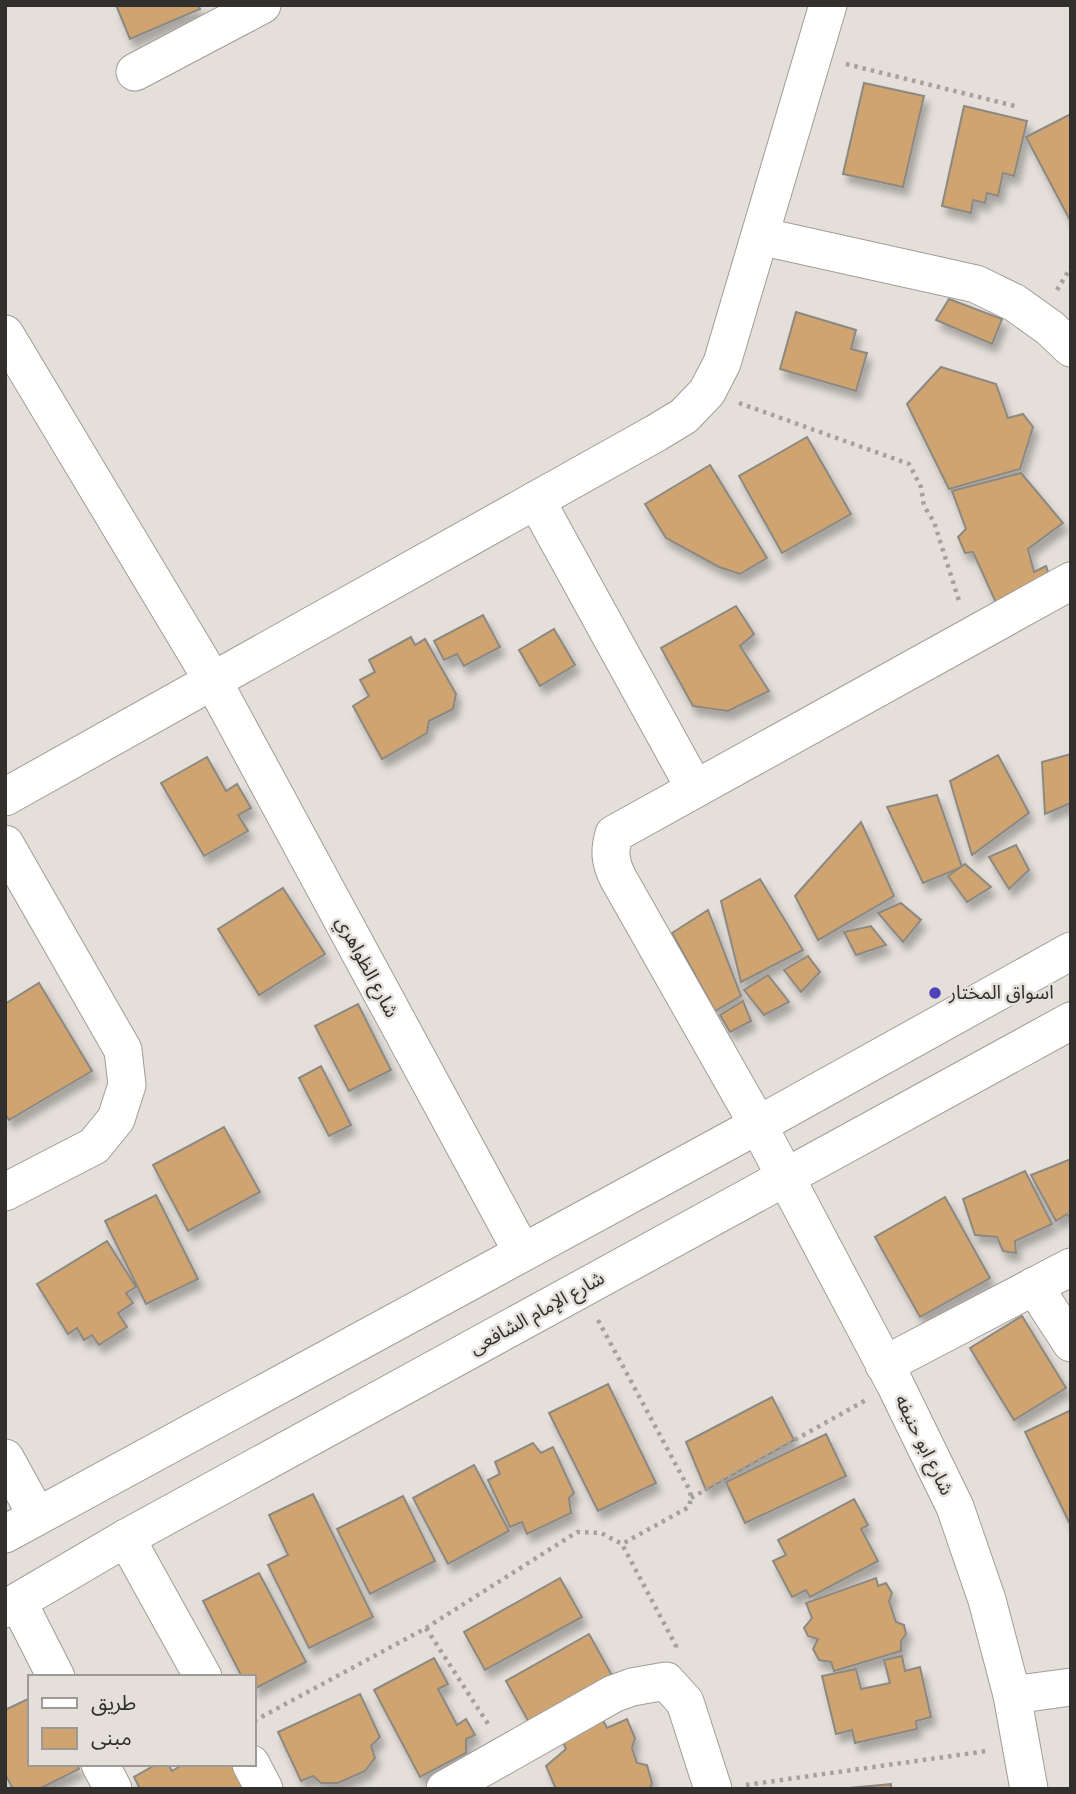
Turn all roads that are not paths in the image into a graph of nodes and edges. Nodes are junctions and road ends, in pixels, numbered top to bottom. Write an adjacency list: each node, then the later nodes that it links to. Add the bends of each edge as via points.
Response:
1 (262, 5): 3 (street)
2 (828, 5): 4 (street)
3 (135, 72)
4 (760, 236): 6 (street, via 976,284 1015,303); 7 (street, via 722,363 707,392 684,416)
5 (5, 334): 9 (street, شارع الظواهري)
6 (1071, 348)
7 (536, 500): 9 (street); 10 (street)
8 (1071, 581): 10 (street)
9 (213, 681): 11 (street); 18 (street, شارع الظواهري)
10 (695, 789): 15 (street, شارع ابو حنيفه, via 614,834 611,864)
11 (5, 797)
12 (5, 844): 17 (street, via 123,1050 127,1085 116,1119 94,1146)
13 (1071, 951): 15 (street)
14 (1071, 1021): 16 (street, شارع الإمام الشافعى)
15 (758, 1125): 16 (street, شارع ابو حنيفه); 18 (street)
16 (785, 1176): 22 (street, شارع ابو حنيفه); 26 (street, شارع الإمام الشافعى)
17 (5, 1192)
18 (522, 1252): 24 (street)
19 (1071, 1267): 20 (street)
20 (1051, 1298): 21 (street); 22 (street)
21 (1071, 1343)
22 (889, 1375): 31 (street, شارع ابو حنيفه, via 955,1507 987,1600)
23 (5, 1458): 24 (street)
24 (37, 1516): 25 (street)
25 (5, 1534)
26 (126, 1538): 27 (street, شارع الإمام الشافعى); 29 (street)
27 (12, 1606): 28 (street)
28 (55, 1675)
29 (203, 1675)
30 (1071, 1687): 31 (street)
31 (1012, 1695): 38 (street, شارع ابو حنيفه)
32 (101, 1766): 35 (street)
33 (252, 1766): 36 (street)
34 (723, 1788): 37 (street, via 685,1702 666,1681 613,1694)
35 (113, 1789)
36 (264, 1789)
37 (444, 1789)
38 (1029, 1789)

